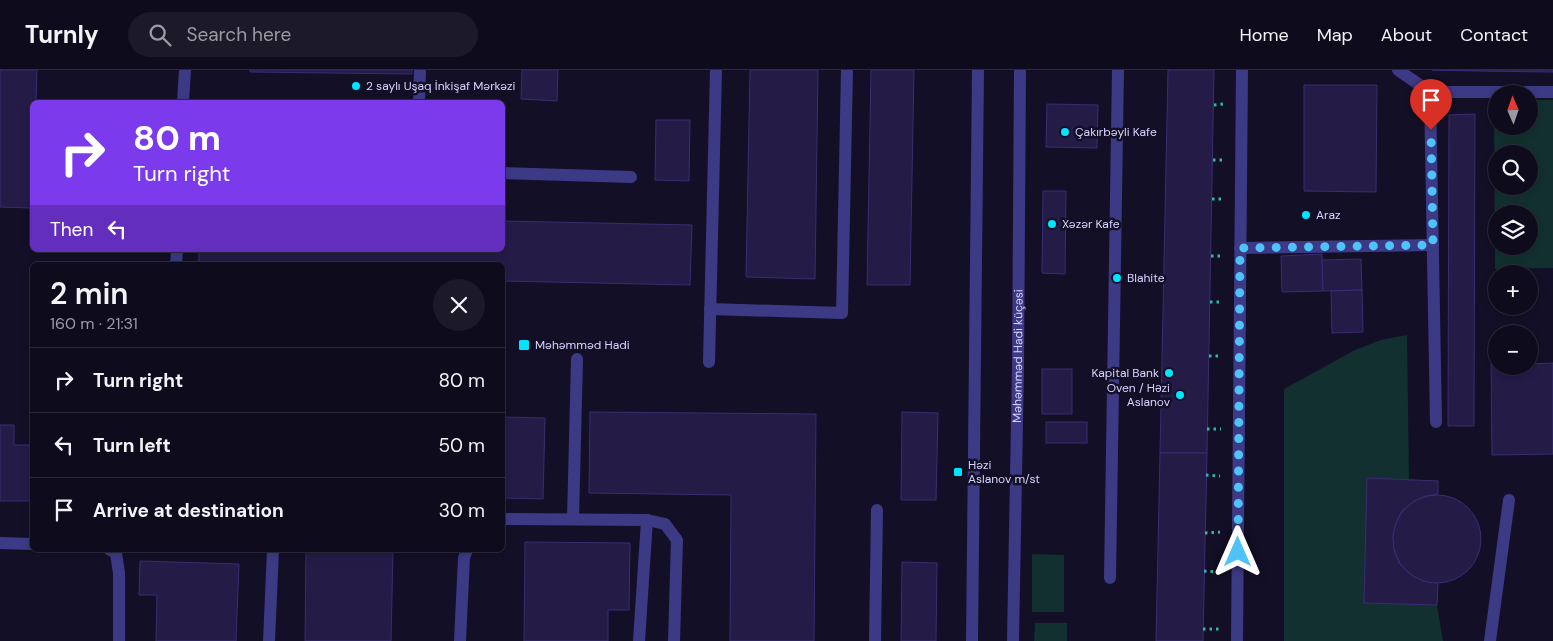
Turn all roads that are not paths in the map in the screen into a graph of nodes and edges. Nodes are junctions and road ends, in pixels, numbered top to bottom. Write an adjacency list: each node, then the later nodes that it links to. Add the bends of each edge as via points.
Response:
1 (185, 70): 12 (street)
2 (420, 70): 13 (street)
3 (716, 70): 18 (street)
4 (848, 70): 18 (street, via 842,313)
5 (978, 70): 39 (street)
6 (1020, 70): 40 (street, Məhəmməd Hadi küçəsi)
7 (1118, 70): 32 (street)
8 (1242, 70): 17 (street)
9 (1398, 70): 10 (street)
10 (1430, 92): 11 (street); 16 (street)
11 (1553, 92)
12 (184, 100)
13 (419, 100)
14 (505, 172): 15 (street)
15 (631, 177)
16 (1433, 245): 17 (street); 21 (street)
17 (1240, 248): 41 (street)
18 (710, 309): 20 (street)
19 (577, 360): 25 (street)
20 (709, 362)
21 (1436, 422)
22 (1509, 500): 42 (street)
23 (878, 510): 38 (street)
24 (505, 519): 25 (street)
25 (573, 519): 26 (street)
26 (647, 520): 36 (street); 37 (street, via 665,524 677,540)
27 (0, 543): 28 (street)
28 (30, 544)
29 (113, 552): 33 (street, via 119,573)
30 (272, 552): 34 (street)
31 (466, 552): 35 (street)
32 (1110, 578)
33 (119, 641)
34 (269, 641)
35 (460, 641)
36 (639, 641)
37 (674, 641)
38 (875, 641)
39 (972, 641)
40 (1013, 641)
41 (1237, 641)
42 (1490, 641)

